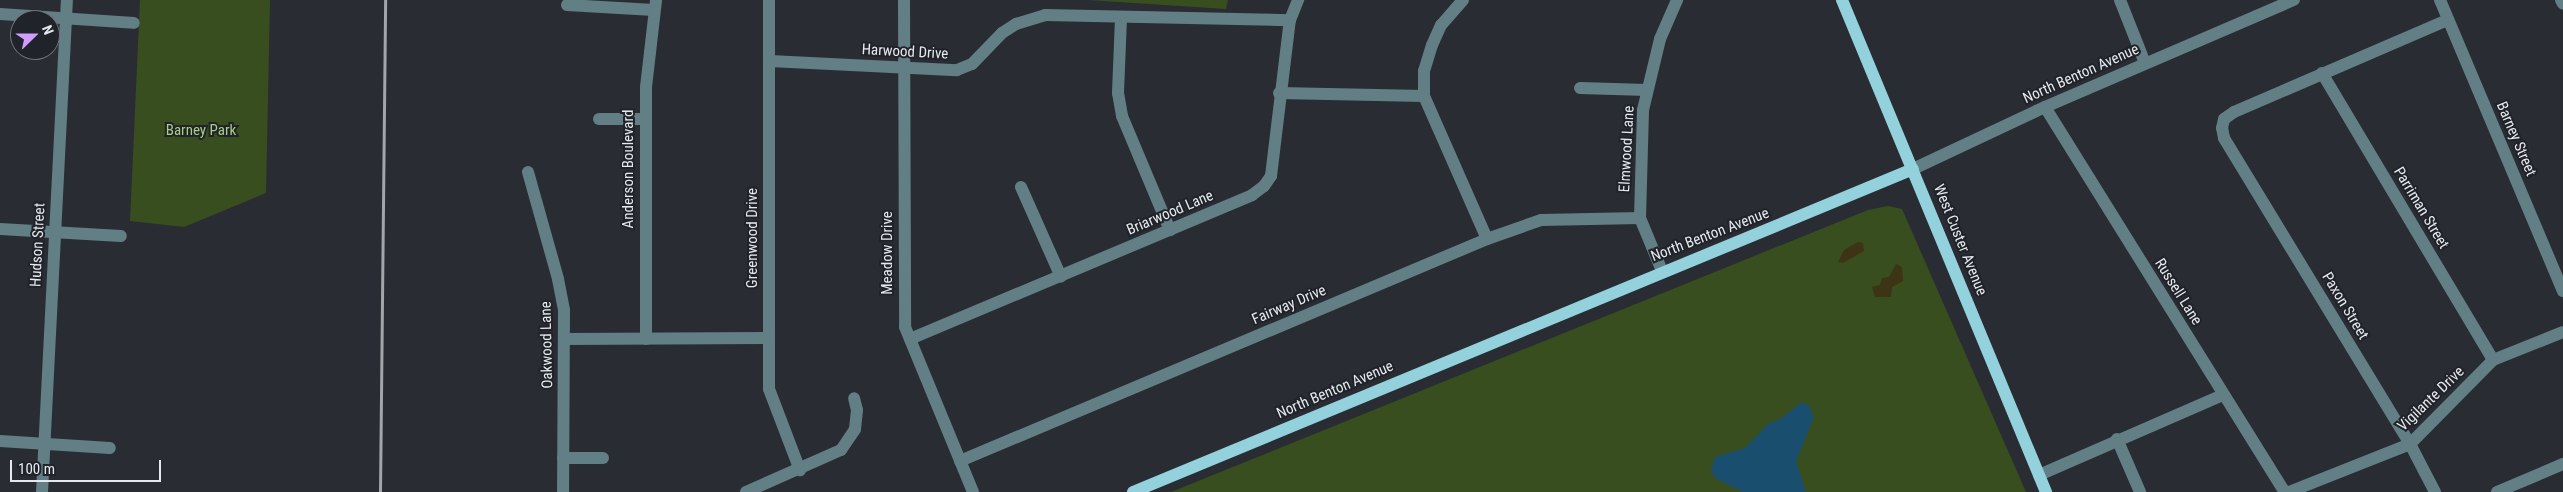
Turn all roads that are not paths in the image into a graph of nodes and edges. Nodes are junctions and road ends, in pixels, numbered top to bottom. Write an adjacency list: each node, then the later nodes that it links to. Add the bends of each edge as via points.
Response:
1 (68, 0): 17 (street, Hudson Street)
2 (770, 0): 21 (street, Greenwood Drive)
3 (904, 0): 23 (street, Meadow Drive)
4 (1298, 0): 18 (street, Briarwood Lane)
5 (1463, 0): 28 (street, via 1441,25 1432,45 1424,71)
6 (1676, 0): 26 (street, Elmwood Lane, via 1660,39)
7 (1842, 0): 32 (main road, West Custer Avenue)
8 (2120, 0): 22 (street)
9 (2294, 0): 22 (street, North Benton Avenue)
10 (2440, 0): 19 (street, Barney Street)
11 (2561, 0): 12 (street)
12 (2563, 4)
13 (567, 5): 14 (street)
14 (655, 5): 31 (street, Anderson Boulevard)
15 (0, 14): 17 (street)
16 (1121, 18): 18 (street, Harwood Drive); 23 (street, Harwood Drive, via 1058,14 1031,18 1002,33 964,68); 37 (street, via 1118,93 1122,116)
17 (66, 20): 20 (street); 38 (street, Hudson Street)
18 (1290, 20): 27 (street, Briarwood Lane)
19 (2448, 20): 24 (street); 43 (street, Barney Street)
20 (134, 23)
21 (770, 61): 23 (street, Harwood Drive); 45 (street, Greenwood Drive)
22 (2145, 63): 29 (street, North Benton Avenue)
23 (904, 68): 48 (street, Meadow Drive, via 905,327)
24 (2322, 73): 49 (street, Parriman Street); 55 (street, Paxon Street, via 2234,112 2224,119 2224,138)
25 (1580, 88): 26 (street)
26 (1647, 90): 35 (street, Elmwood Lane, via 1643,110)
27 (1279, 92): 28 (street); 37 (street, Briarwood Lane, via 1270,176 1264,186 1252,195)
28 (1424, 96): 40 (street)
29 (2045, 107): 32 (street, North Benton Avenue); 50 (street, Russell Lane)
30 (599, 119): 31 (street)
31 (645, 119): 47 (street, Anderson Boulevard)
32 (1913, 169): 41 (main road, North Benton Avenue); 62 (main road, West Custer Avenue)
33 (528, 172): 46 (street, Oakwood Lane, via 562,294)
34 (1020, 188): 42 (street)
35 (1640, 218): 40 (street, Fairway Drive, via 1541,220); 41 (street, Elmwood Lane)
36 (0, 229): 38 (street)
37 (1170, 230): 42 (street, Briarwood Lane)
38 (55, 232): 39 (street); 54 (street, Hudson Street)
39 (121, 236)
40 (1487, 239): 59 (street, Fairway Drive)
41 (1662, 271): 67 (main road, North Benton Avenue)
42 (1061, 277): 48 (street, Briarwood Lane)
43 (2563, 291)
44 (2563, 332): 49 (street, Vigilante Drive)
45 (768, 338): 47 (street); 61 (street, Greenwood Drive, via 770,398)
46 (564, 339): 47 (street); 57 (street, Oakwood Lane)
47 (646, 339)
48 (910, 339): 59 (street, Meadow Drive)
49 (2493, 360): 55 (street, Vigilante Drive)
50 (2223, 395): 52 (street); 70 (street, Russell Lane)
51 (854, 398): 61 (street, via 857,420 850,441 833,456)
52 (2117, 438): 62 (street); 69 (street)
53 (0, 441): 54 (street)
54 (45, 443): 56 (street); 63 (street, Hudson Street)
55 (2410, 444): 71 (street, Vigilante Drive); 72 (street, Paxon Street)
56 (110, 448)
57 (563, 458): 58 (street); 64 (street, Oakwood Lane)
58 (604, 458)
59 (960, 461): 66 (street, Meadow Drive)
60 (2563, 464): 73 (street)
61 (800, 470): 65 (street)
62 (2039, 475): 68 (main road, West Custer Avenue)
63 (42, 492)
64 (563, 492)
65 (746, 492)
66 (973, 492)
67 (1134, 492)
68 (2046, 492)
69 (2140, 492)
70 (2285, 492)
71 (2289, 492)
72 (2435, 492)
73 (2497, 492)

